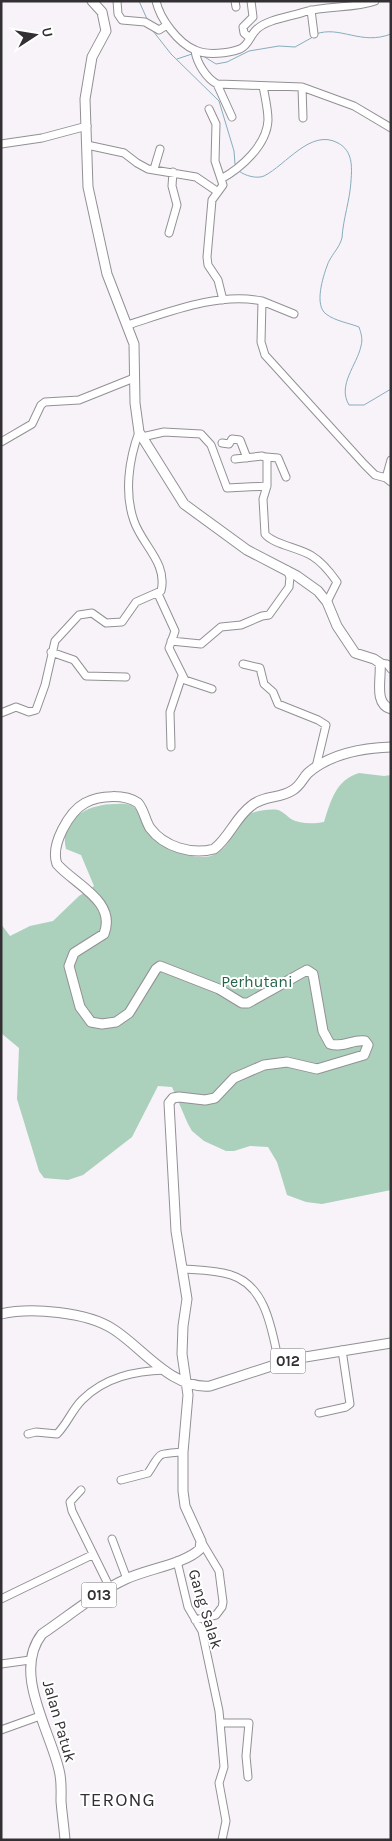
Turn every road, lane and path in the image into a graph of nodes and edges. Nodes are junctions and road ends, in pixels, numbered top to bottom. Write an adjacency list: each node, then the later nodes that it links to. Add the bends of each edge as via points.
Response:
1 (92, 1): 17 (main road, via 102,12 106,31 91,61 86,99)
2 (117, 1): 7 (street, via 122,20 145,22 159,30)
3 (156, 1): 7 (street)
4 (251, 1): 9 (street, via 253,17 243,27)
5 (375, 1): 6 (street)
6 (311, 10): 8 (street); 9 (street, via 266,24)
7 (167, 25): 10 (street)
8 (314, 34)
9 (250, 38): 10 (street, via 240,49 217,53)
10 (196, 51): 11 (street, via 207,76)
11 (217, 84): 12 (street); 15 (street)
12 (263, 86): 13 (street); 24 (street, via 268,115 265,134 243,164)
13 (302, 87): 16 (street); 18 (street, via 354,106)
14 (209, 109): 24 (street, via 216,124 215,161)
15 (232, 117)
16 (303, 118)
17 (87, 126): 19 (street, via 42,138); 20 (main road)
18 (391, 128)
19 (1, 144)
20 (87, 145): 22 (street, via 116,150 142,166); 30 (main road, via 88,187 93,214 107,274)
21 (160, 149): 22 (street)
22 (154, 169): 23 (street)
23 (173, 172): 25 (street, via 196,177); 26 (street, via 172,186 177,205)
24 (221, 179): 25 (street, via 222,186)
25 (218, 192): 27 (street, via 212,200 207,257)
26 (169, 233)
27 (223, 300): 28 (street, via 246,298); 30 (street)
28 (262, 301): 29 (street); 40 (street, via 261,342 266,355 364,464)
29 (294, 314)
30 (128, 325): 31 (main road, via 134,344)
31 (134, 378): 32 (main road); 33 (street, via 79,400 45,402 32,424)
32 (140, 435): 41 (street, via 168,432 201,434 211,445 227,488); 42 (main road, via 184,504 247,550); 43 (street, via 133,449 130,506 143,540 162,571)
33 (1, 442)
34 (222, 443): 36 (street, via 240,440)
35 (266, 457): 36 (street); 39 (street, via 278,458); 41 (street, via 269,461)
36 (246, 458): 37 (street)
37 (235, 459)
38 (391, 460): 40 (street)
39 (286, 477)
40 (388, 480)
41 (267, 486): 44 (street, via 263,500 265,534 323,564 337,584)
42 (287, 570): 44 (main road); 45 (street, via 289,587 269,615 241,625 221,627 201,644)
43 (158, 594): 45 (street, via 175,631); 46 (street, via 136,602 119,624 106,623 92,613 79,615 56,641)
44 (327, 602): 47 (main road, via 354,653)
45 (171, 641): 50 (street, via 170,650)
46 (51, 652): 51 (street, via 74,660 86,676); 54 (street, via 36,710 29,712 16,707)
47 (380, 663): 49 (street); 53 (main road, via 381,700)
48 (243, 664): 57 (street, via 260,668 264,684 273,692 278,704 324,723 326,731)
49 (390, 667)
50 (182, 676): 52 (street); 55 (street, via 170,712)
51 (126, 677)
52 (212, 689)
53 (391, 709)
54 (1, 713)
55 (171, 747)
56 (391, 747): 57 (main road, via 358,749)
57 (316, 767): 58 (main road, via 294,790 267,797 250,806 235,820 218,846 206,851 188,852 158,836 138,803 120,797 85,803 69,820 55,850 57,864 87,889 107,918 104,934 74,953 69,966 80,1007 92,1022 109,1024 129,1013 159,966 219,989 242,1003 248,1003 307,970 313,974 323,1031 330,1044 341,1046 363,1040 368,1046 364,1055 317,1069 287,1062 264,1065 234,1078 210,1100 173,1098 168,1106 170,1143 177,1242)
58 (184, 1269): 62 (street, via 231,1275 250,1286 266,1311); 64 (main road, via 188,1299 182,1354)
59 (1, 1314): 63 (main road, via 22,1311 55,1313 104,1324)
60 (391, 1344): 61 (main road, 012)
61 (342, 1350): 62 (main road, 012); 67 (street, via 350,1404)
62 (279, 1364): 65 (main road, 012)
63 (166, 1370): 64 (main road); 68 (street, via 140,1371 114,1379 83,1399 56,1434)
64 (188, 1382): 65 (main road, 012); 66 (main road)
65 (210, 1386): 66 (main road)
66 (188, 1395): 69 (main road)
67 (319, 1413)
68 (28, 1434)
69 (183, 1452): 70 (street, via 160,1454 148,1473); 73 (main road, via 185,1506)
70 (121, 1480)
71 (81, 1490): 74 (street, via 72,1498 71,1507)
72 (112, 1538): 76 (street)
73 (201, 1541): 75 (main road, 013, via 198,1551); 79 (street, via 219,1571 223,1602 216,1615)
74 (92, 1555): 77 (street); 78 (street)
75 (177, 1561): 76 (main road, 013); 79 (street, Gang Salak, via 188,1607)
76 (126, 1579): 77 (main road, 013)
77 (110, 1588): 80 (main road, 013, via 42,1634)
78 (1, 1599)
79 (195, 1620): 83 (street, Gang Salak, via 202,1631)
80 (30, 1660): 81 (street); 82 (main road, Jalan Patuk)
81 (1, 1664)
82 (40, 1716): 84 (street); 86 (main road, Jalan Patuk, via 60,1772)
83 (220, 1724): 85 (street, via 248,1723); 87 (street, Gang Salak, via 224,1767 219,1783 226,1821)
84 (1, 1730)
85 (248, 1777)
86 (65, 1840)
87 (222, 1840)

